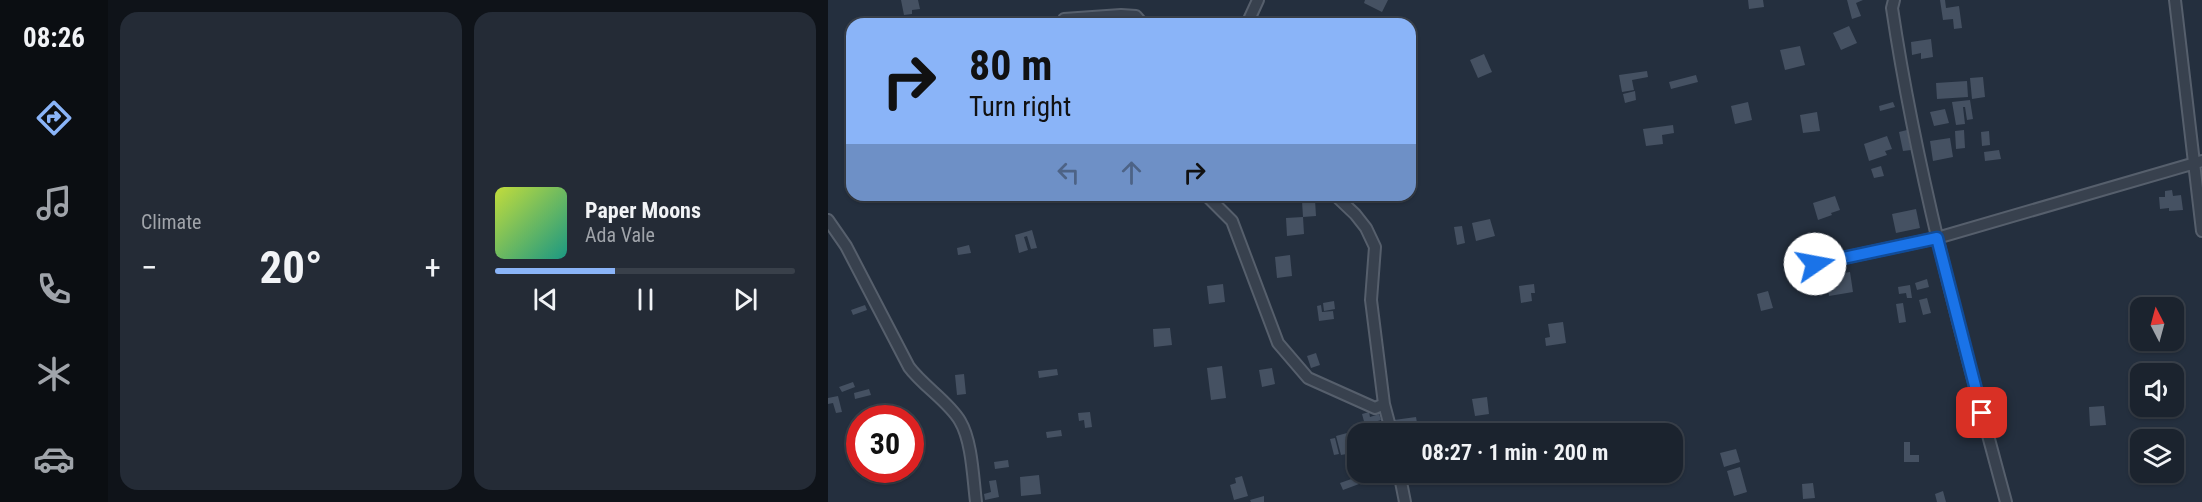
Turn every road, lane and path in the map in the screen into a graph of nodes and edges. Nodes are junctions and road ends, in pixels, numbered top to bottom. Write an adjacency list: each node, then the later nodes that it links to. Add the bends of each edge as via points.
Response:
1 (1258, 0): 7 (street)
2 (1883, 0): 4 (street)
3 (2175, 0): 8 (street)
4 (1893, 4): 13 (street, via 1902,76)
5 (1078, 18): 6 (street)
6 (1138, 18)
7 (1250, 18)
8 (2198, 163): 12 (street); 13 (street)
9 (1212, 201): 15 (street, via 1232,221 1278,343 1308,378 1376,408)
10 (1341, 201): 15 (street, via 1361,221 1375,247 1371,300)
11 (828, 220): 18 (street, via 846,246 909,367 960,421 967,438)
12 (2202, 231)
13 (1937, 238): 14 (street); 20 (street)
14 (1815, 264)
15 (1384, 404): 16 (street)
16 (1390, 423)
17 (1401, 483): 19 (street)
18 (976, 502)
19 (1405, 502)
20 (2006, 502)

